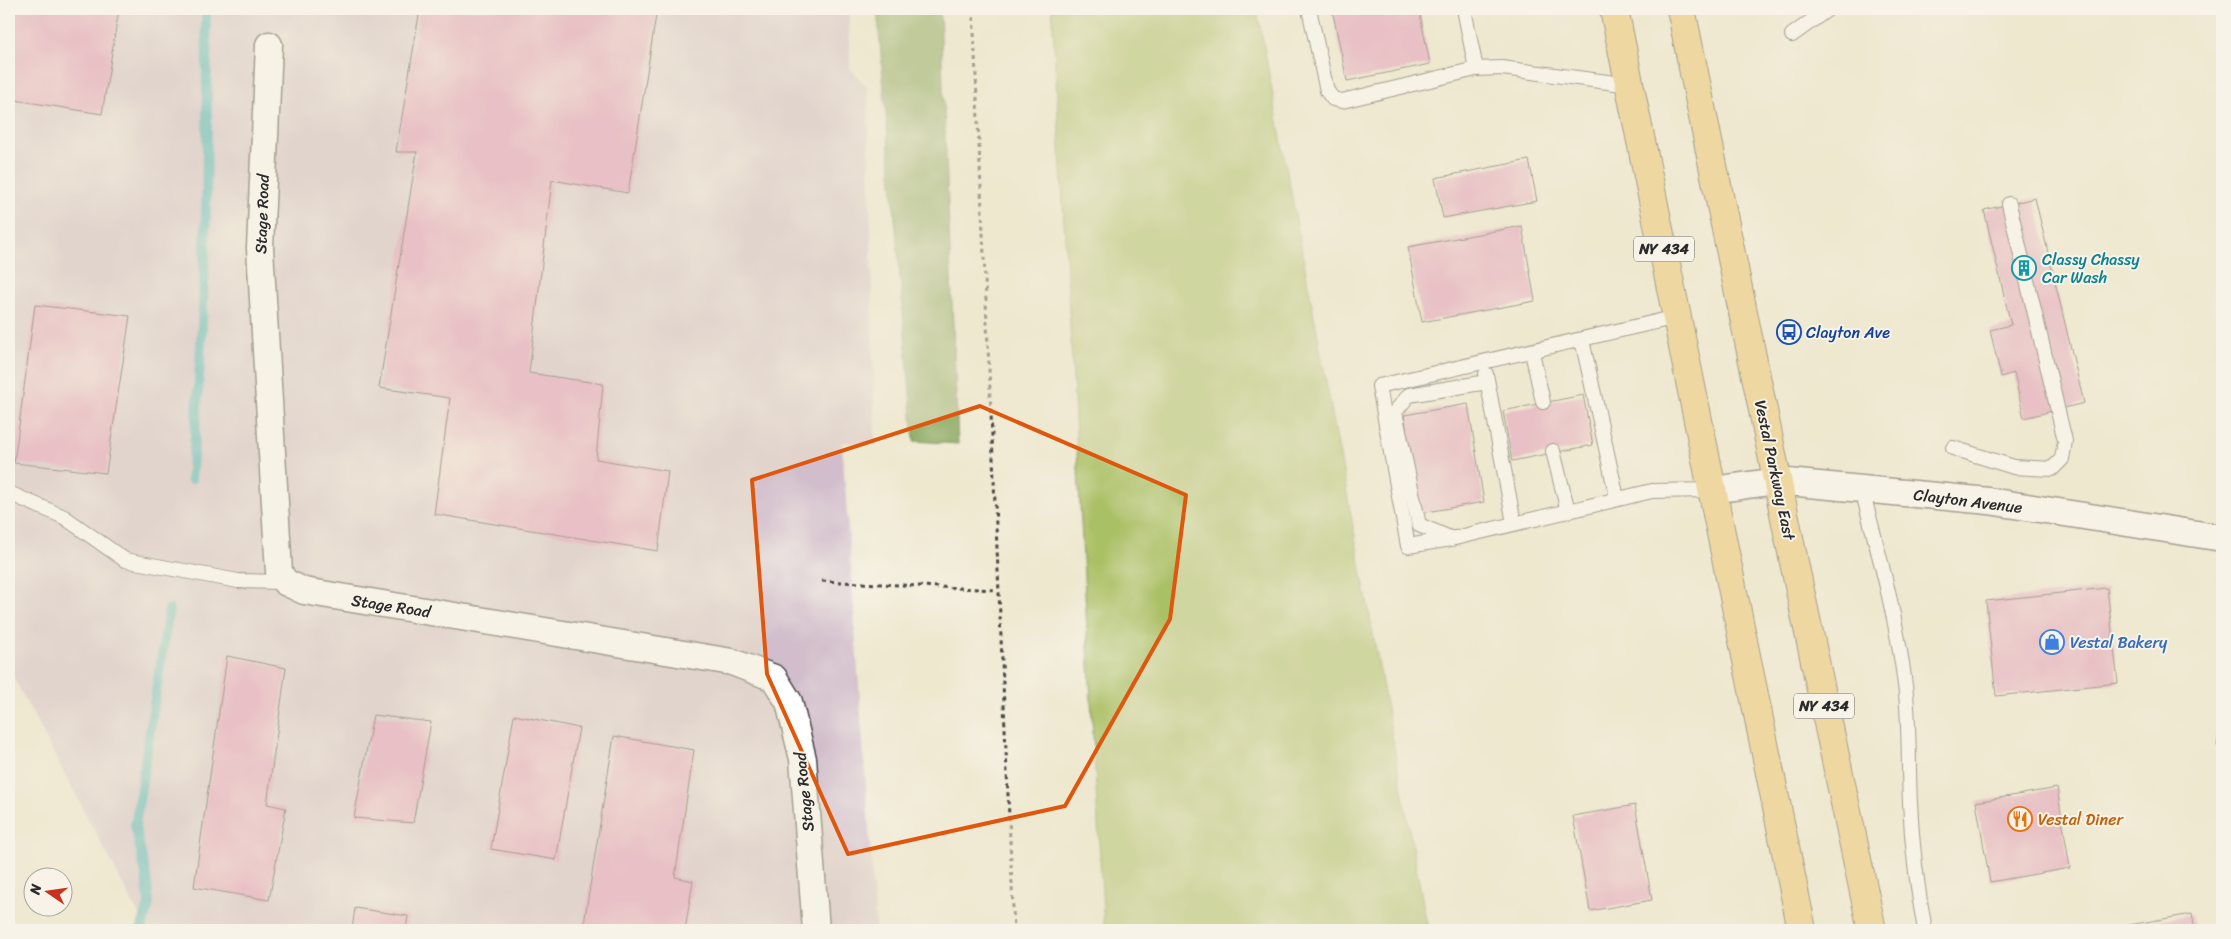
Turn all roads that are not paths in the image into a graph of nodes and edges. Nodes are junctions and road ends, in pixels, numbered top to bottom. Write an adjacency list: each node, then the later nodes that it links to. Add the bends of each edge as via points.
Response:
1 (1309, 9): 8 (lane, via 1327,92 1333,99 1342,101)
2 (1464, 9): 8 (lane)
3 (1614, 9): 9 (main road, NY 434)
4 (1681, 9): 19 (main road, Vestal Parkway East / NY 434)
5 (1828, 9): 6 (lane)
6 (1792, 35)
7 (269, 45): 28 (street, Stage Road, via 260,248 278,572)
8 (1476, 69): 9 (lane, via 1502,68)
9 (1630, 85): 11 (main road, NY 434)
10 (2009, 204): 17 (lane, via 2065,441 2062,459 2052,469 2014,468)
11 (1677, 317): 12 (lane); 20 (main road, NY 434)
12 (1582, 340): 13 (lane); 23 (lane)
13 (1532, 352): 14 (lane); 16 (lane)
14 (1483, 362): 15 (lane); 26 (lane, via 1379,386 1408,546)
15 (1487, 382): 25 (lane); 26 (lane, via 1409,396 1395,412 1419,525)
16 (1543, 402)
17 (1953, 448)
18 (1553, 451): 24 (lane)
19 (1777, 481): 20 (street, Clayton Avenue); 21 (street, Clayton Avenue); 31 (main road, Vestal Parkway East / NY 434)
20 (1713, 490): 23 (lane, via 1652,491); 30 (main road, NY 434)
21 (1862, 490): 27 (street, Clayton Avenue, via 1989,502); 32 (lane, via 1891,596 1905,686 1915,874)
22 (9, 493): 28 (lane, via 64,517 125,560 238,581)
23 (1617, 498): 24 (lane)
24 (1568, 511): 25 (lane)
25 (1514, 524): 26 (lane)
26 (1451, 538)
27 (2222, 538)
28 (285, 582): 29 (street, Stage Road, via 304,591 732,662 774,678 789,702 803,759)
29 (816, 930)
30 (1802, 930)
31 (1872, 930)
32 (1925, 930)

